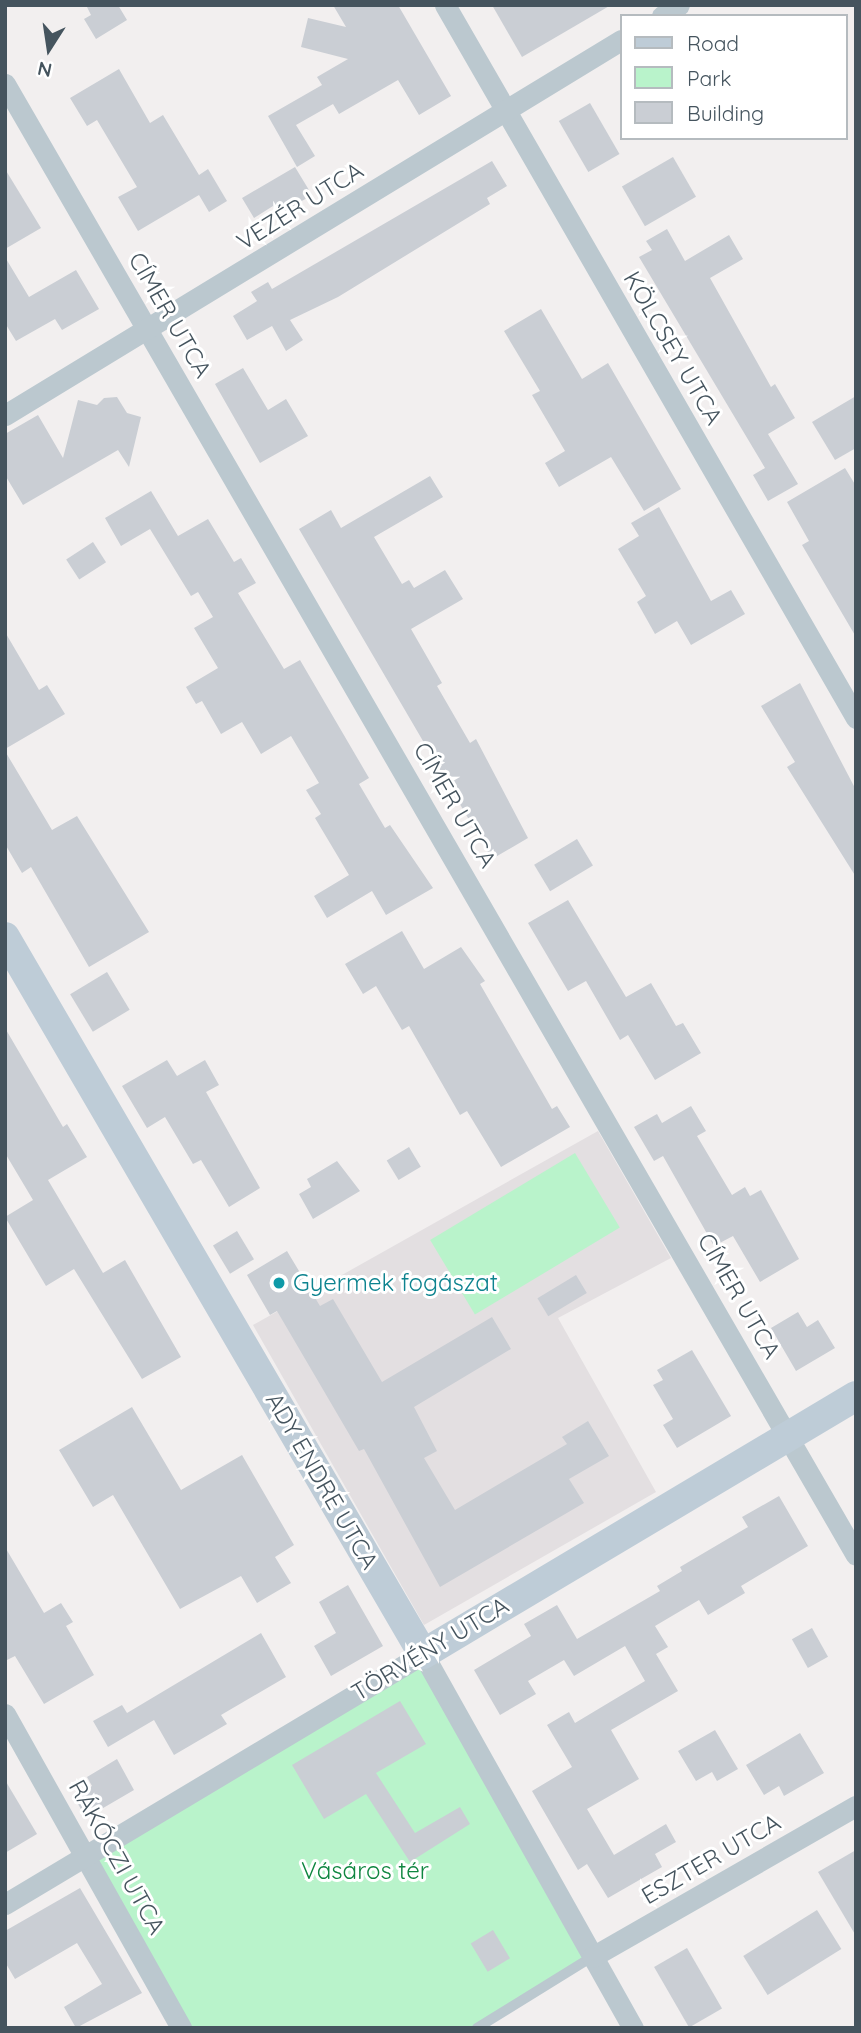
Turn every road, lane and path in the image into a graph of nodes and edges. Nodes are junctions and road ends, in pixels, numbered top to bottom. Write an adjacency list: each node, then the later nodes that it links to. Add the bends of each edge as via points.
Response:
1 (444, 5): 4 (street, KÖLCSEY UTCA)
2 (620, 41): 4 (street, VEZÉR UTCA)
3 (5, 84): 5 (street, CÍMER UTCA)
4 (505, 110): 5 (street, VEZÉR UTCA); 7 (street, KÖLCSEY UTCA)
5 (149, 331): 6 (street, VEZÉR UTCA); 10 (street, CÍMER UTCA)
6 (5, 415)
7 (856, 718)
8 (5, 937): 12 (street, ADY ENDRE UTCA)
9 (856, 1396): 10 (street, TÖRVÉNY UTCA)
10 (789, 1434): 11 (street, CÍMER UTCA); 12 (street, TÖRVÉNY UTCA)
11 (856, 1555)
12 (423, 1654): 15 (street, TÖRVÉNY UTCA); 17 (street, ADY ENDRE UTCA)
13 (5, 1714): 15 (street, RÁKÓCZI UTCA)
14 (856, 1806): 17 (street, ESZTER UTCA)
15 (88, 1856): 16 (street, TÖRVÉNY UTCA); 18 (street, RÁKÓCZI UTCA)
16 (5, 1904)
17 (592, 1957): 19 (lane); 20 (street, ADY ENDRE UTCA)
18 (181, 2028)
19 (477, 2028)
20 (634, 2028)

